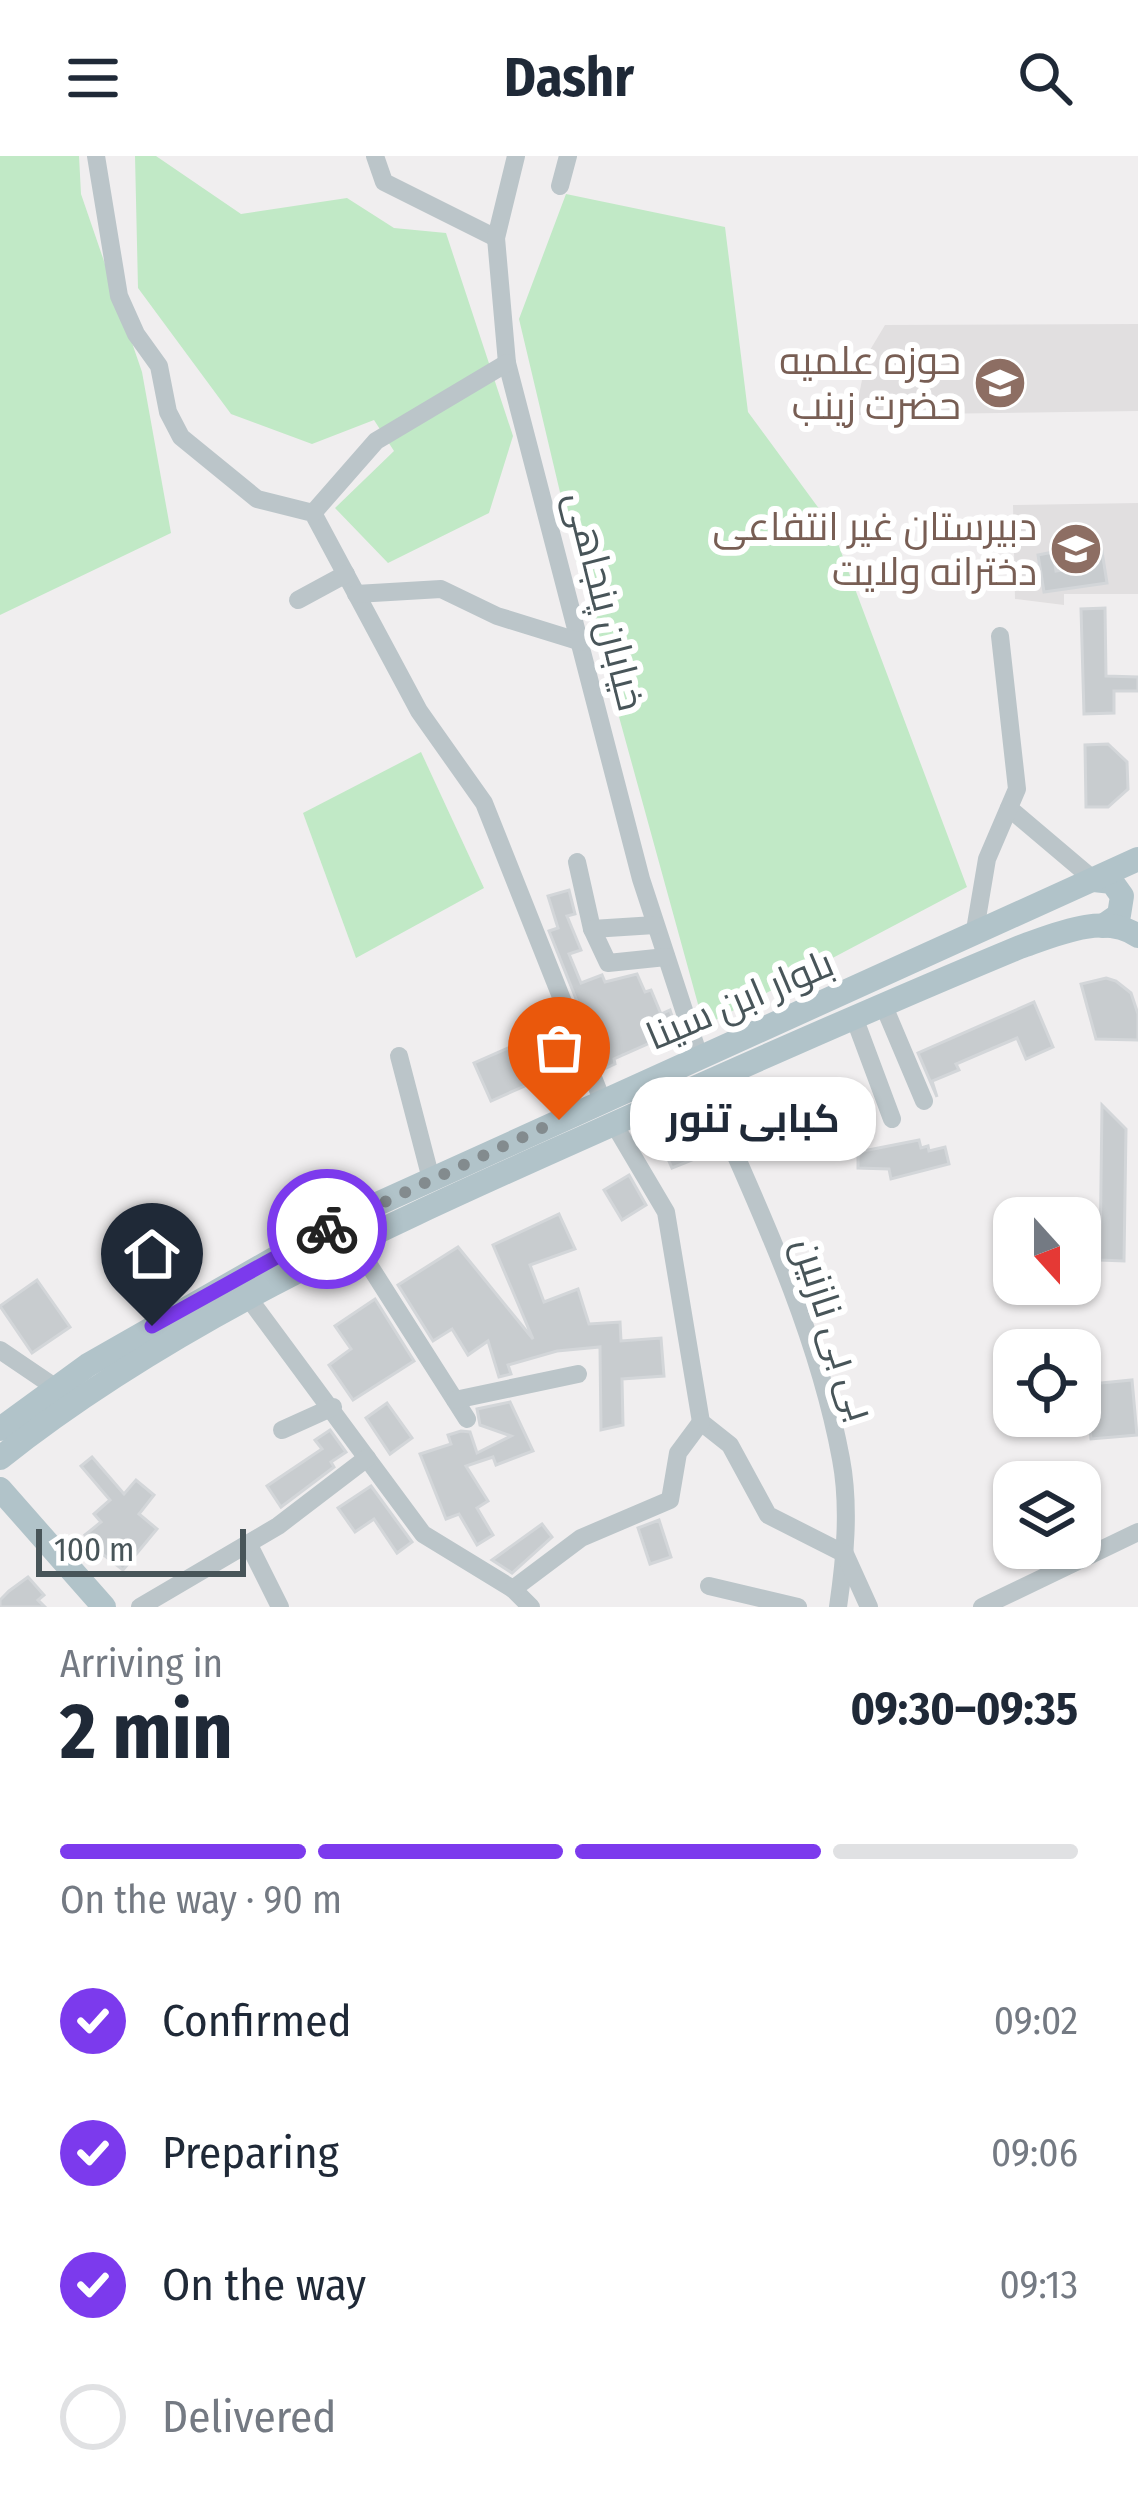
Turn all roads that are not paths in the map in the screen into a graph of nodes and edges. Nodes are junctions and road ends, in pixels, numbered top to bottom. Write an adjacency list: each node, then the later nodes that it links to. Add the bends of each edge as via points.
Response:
1 (97, 156): 8 (street, via 119,296 159,366 182,437 257,499)
2 (375, 156): 6 (street, via 384,182)
3 (516, 156): 6 (street, خیابان پنجاهی)
4 (568, 156): 5 (street)
5 (560, 186)
6 (496, 238): 7 (street, خیابان پنجاهی)
7 (507, 363): 8 (street, via 376,441); 13 (street, خیابان پنجاهی)
8 (313, 513): 9 (street)
9 (346, 574): 10 (street); 11 (street)
10 (356, 594): 13 (street, via 441,589); 29 (street, via 419,711 484,803)
11 (298, 600)
12 (1000, 636): 14 (street, via 1017,789)
13 (581, 642): 18 (street, خیابان پنجاهی)
14 (1009, 808): 17 (street); 21 (street, via 987,859)
15 (1138, 860): 17 (main road, بلوار ابن سینا)
16 (577, 862): 20 (street)
17 (1094, 880): 19 (main road, via 1112,882 1122,896 1119,915); 21 (main road, بلوار ابن سینا)
18 (656, 925): 20 (street); 23 (street, خیابان پنجاهی)
19 (1103, 926): 22 (main road, بلوار ابن سینا); 24 (main road, بلوار ابن سینا, via 1020,946)
20 (592, 929): 23 (street, via 608,963)
21 (974, 936): 27 (main road, بلوار ابن سینا)
22 (1138, 936)
23 (666, 957): 27 (street, خیابان پنجاهی)
24 (883, 1004): 25 (main road, بلوار ابن سینا); 30 (street)
25 (854, 1017): 28 (main road, بلوار ابن سینا); 31 (street)
26 (399, 1056): 33 (street)
27 (699, 1056): 29 (main road, بلوار ابن سینا)
28 (704, 1084): 32 (main road, بلوار ابن سینا); 50 (street, بی بی نازنین, via 791,1291 826,1398 842,1463)
29 (602, 1100): 33 (main road, بلوار ابن سینا)
30 (924, 1101)
31 (892, 1119)
32 (614, 1124): 34 (main road, بلوار ابن سینا); 42 (street, via 666,1212)
33 (431, 1179): 38 (main road, بلوار ابن سینا, via 185,1306)
34 (355, 1243): 35 (main road, بلوار ابن سینا); 39 (street)
35 (250, 1300): 38 (main road, بلوار ابن سینا); 40 (street)
36 (0, 1350): 38 (street)
37 (578, 1374): 39 (street)
38 (65, 1395): 43 (main road, بلوار ابن سینا); 45 (main road, بلوار ابن سینا)
39 (455, 1400): 41 (street)
40 (333, 1407): 44 (street); 46 (street)
41 (467, 1419)
42 (701, 1422): 50 (street, via 730,1444 768,1515); 52 (street, via 678,1453 670,1500 580,1538)
43 (0, 1429)
44 (282, 1430)
45 (0, 1458)
46 (367, 1458): 49 (street); 52 (street, via 423,1534)
47 (0, 1489): 53 (main road)
48 (1138, 1532): 60 (street)
49 (249, 1545): 54 (street); 55 (street)
50 (845, 1554): 58 (street, بی بی نازنین); 59 (street)
51 (709, 1586): 57 (street)
52 (513, 1589): 56 (street)
53 (99, 1606)
54 (142, 1607)
55 (280, 1607)
56 (531, 1607)
57 (798, 1607)
58 (838, 1607)
59 (869, 1607)
60 (982, 1607)

